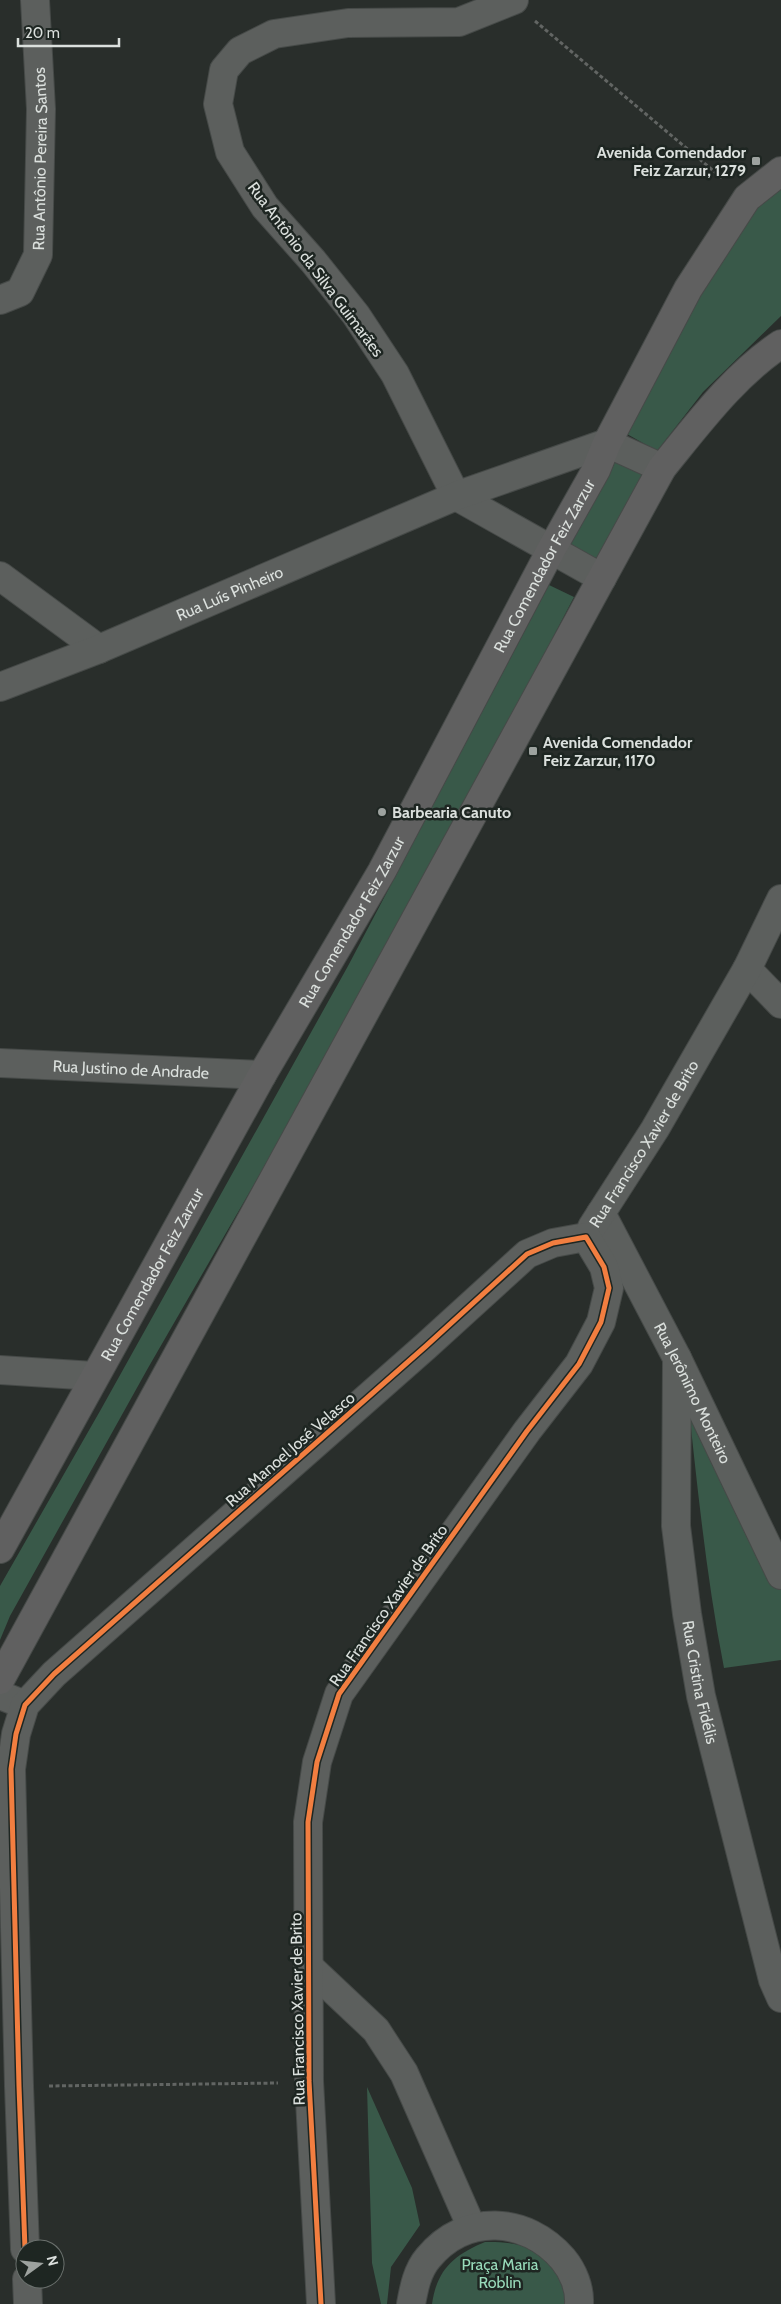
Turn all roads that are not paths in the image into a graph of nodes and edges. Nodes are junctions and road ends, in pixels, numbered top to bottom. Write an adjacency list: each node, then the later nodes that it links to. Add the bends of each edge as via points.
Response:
1 (35, 0): 5 (street, Rua Antônio Pereira Santos, via 41,109 38,255 20,292)
2 (513, 1): 3 (street, Rua Antônio da Silva Guimarães)
3 (455, 11): 9 (street, Rua Antônio da Silva Guimarães, via 274,34 240,51 224,70 218,104 230,152 265,207 350,307 395,374)
4 (781, 171): 7 (main road, Rua Comendador Feiz Zarzur, via 747,198 688,289)
5 (0, 300)
6 (781, 344): 8 (main road, via 760,358)
7 (607, 443): 8 (street); 9 (street, Rua Luís Pinheiro); 10 (main road, Rua Comendador Feiz Zarzur, via 596,470)
8 (662, 468): 12 (main road)
9 (456, 496): 10 (street); 13 (street, Rua Luís Pinheiro)
10 (551, 550): 12 (street); 19 (main road, Rua Comendador Feiz Zarzur, via 382,871)
11 (0, 576): 13 (street)
12 (602, 578): 27 (main road)
13 (99, 649): 14 (street, Rua Luís Pinheiro)
14 (0, 687)
15 (781, 899): 16 (street, Rua Francisco Xavier de Brito)
16 (746, 969): 17 (street); 20 (street, Rua Francisco Xavier de Brito, via 655,1129)
17 (781, 1004)
18 (0, 1062): 19 (street, Rua Justino de Andrade)
19 (262, 1075): 24 (main road, Rua Comendador Feiz Zarzur)
20 (601, 1213): 21 (street, Rua Francisco Xavier de Brito); 22 (street, Rua Jerônimo Monteiro)
21 (586, 1237): 29 (street, Rua Manoel José Velasco, via 553,1243 527,1254 54,1674); 30 (street, Rua Francisco Xavier de Brito, via 604,1267 609,1288 601,1322 579,1364 521,1439 339,1694 317,1762 308,1822)
22 (677, 1358): 26 (street, Rua Jerônimo Monteiro); 31 (street, Rua Cristina Fidélis, via 676,1526 687,1614 701,1696 773,1980)
23 (0, 1370): 24 (street)
24 (94, 1376): 25 (main road, Rua Comendador Feiz Zarzur)
25 (0, 1549)
26 (781, 1575)
27 (0, 1680)
28 (0, 1695): 29 (street)
29 (25, 1705): 33 (street, via 16,1734 11,1769)
30 (308, 1966): 32 (street, via 376,2030 404,2073); 36 (street, Rua Francisco Xavier de Brito, via 309,2081)
31 (781, 1998)
32 (472, 2228): 37 (street, via 447,2240 427,2259 414,2284); 38 (street, via 500,2224 527,2230 552,2245 569,2267 580,2294)
33 (26, 2239)
34 (27, 2289): 35 (street)
35 (28, 2304)
36 (321, 2304)
37 (411, 2304)
38 (579, 2304)

